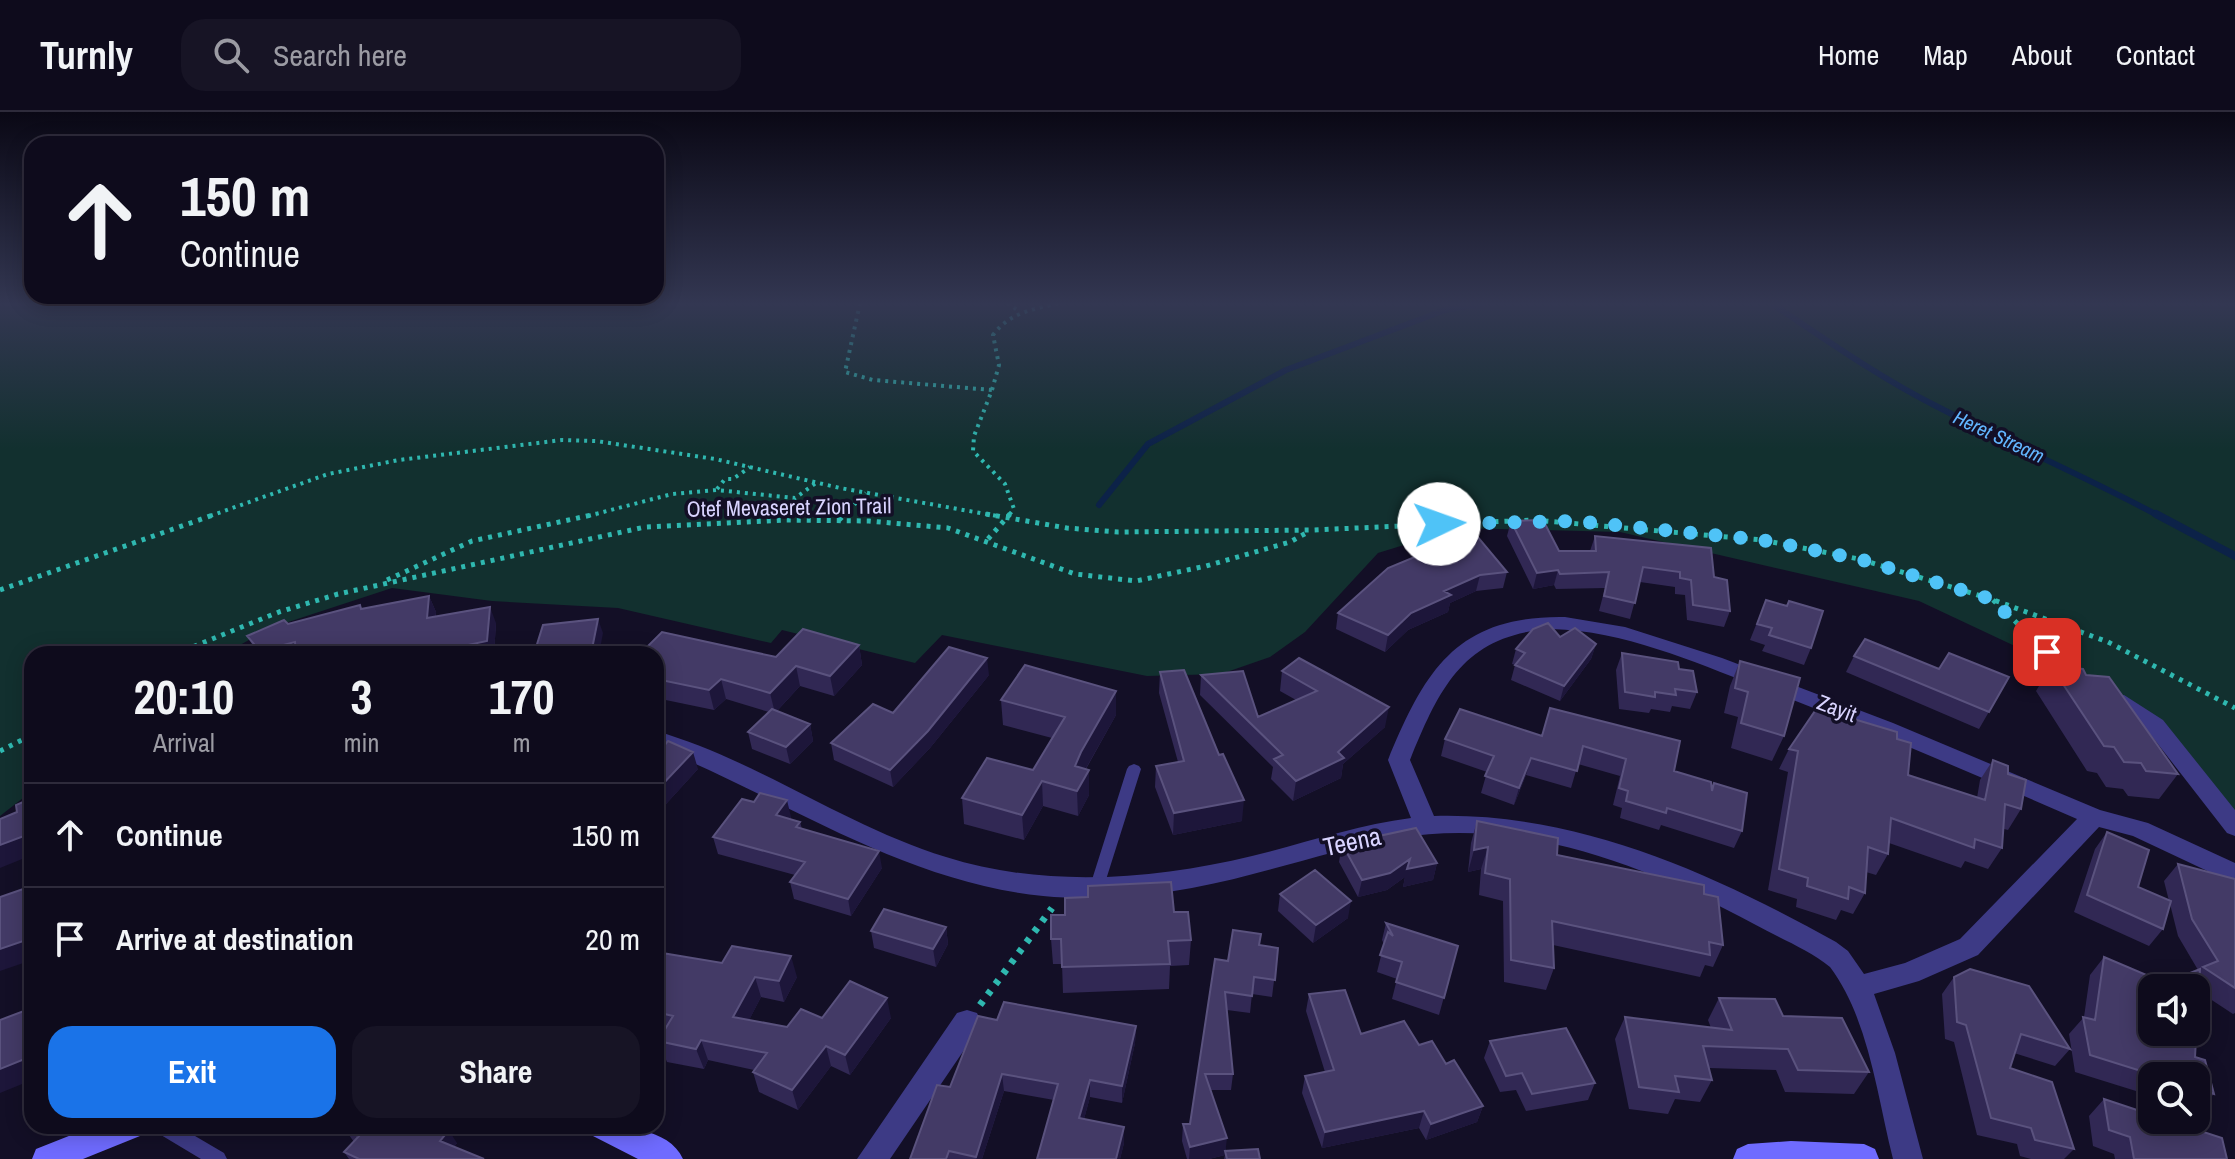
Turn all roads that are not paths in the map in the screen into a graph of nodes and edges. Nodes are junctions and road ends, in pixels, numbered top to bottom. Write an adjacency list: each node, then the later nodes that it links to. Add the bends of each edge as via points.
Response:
1 (2124, 702): 6 (street, via 2155,725)
2 (664, 742): 8 (street, Teena, via 913,856 1042,886)
3 (1134, 769): 8 (lane)
4 (2094, 817): 5 (street, Zayit, via 1859,716 1675,648 1577,624 1533,624 1475,643 1445,674 1418,715 1399,760); 7 (street, Zayit, via 2140,829); 9 (street, via 1969,947 1910,973)
5 (1426, 825): 8 (street, Teena, via 1199,877); 9 (street, Teena, via 1489,825 1619,853 1735,902 1839,959)
6 (2235, 827)
7 (2235, 874)
8 (1097, 886)
9 (1859, 987): 20 (street, Teena)
10 (967, 1022): 17 (street)
11 (109, 1134): 14 (street)
12 (176, 1134): 15 (lane)
13 (620, 1134): 16 (street)
14 (47, 1159)
15 (218, 1159)
16 (668, 1159)
17 (872, 1159)
18 (1748, 1159): 19 (street)
19 (1864, 1159)
20 (1908, 1159)

